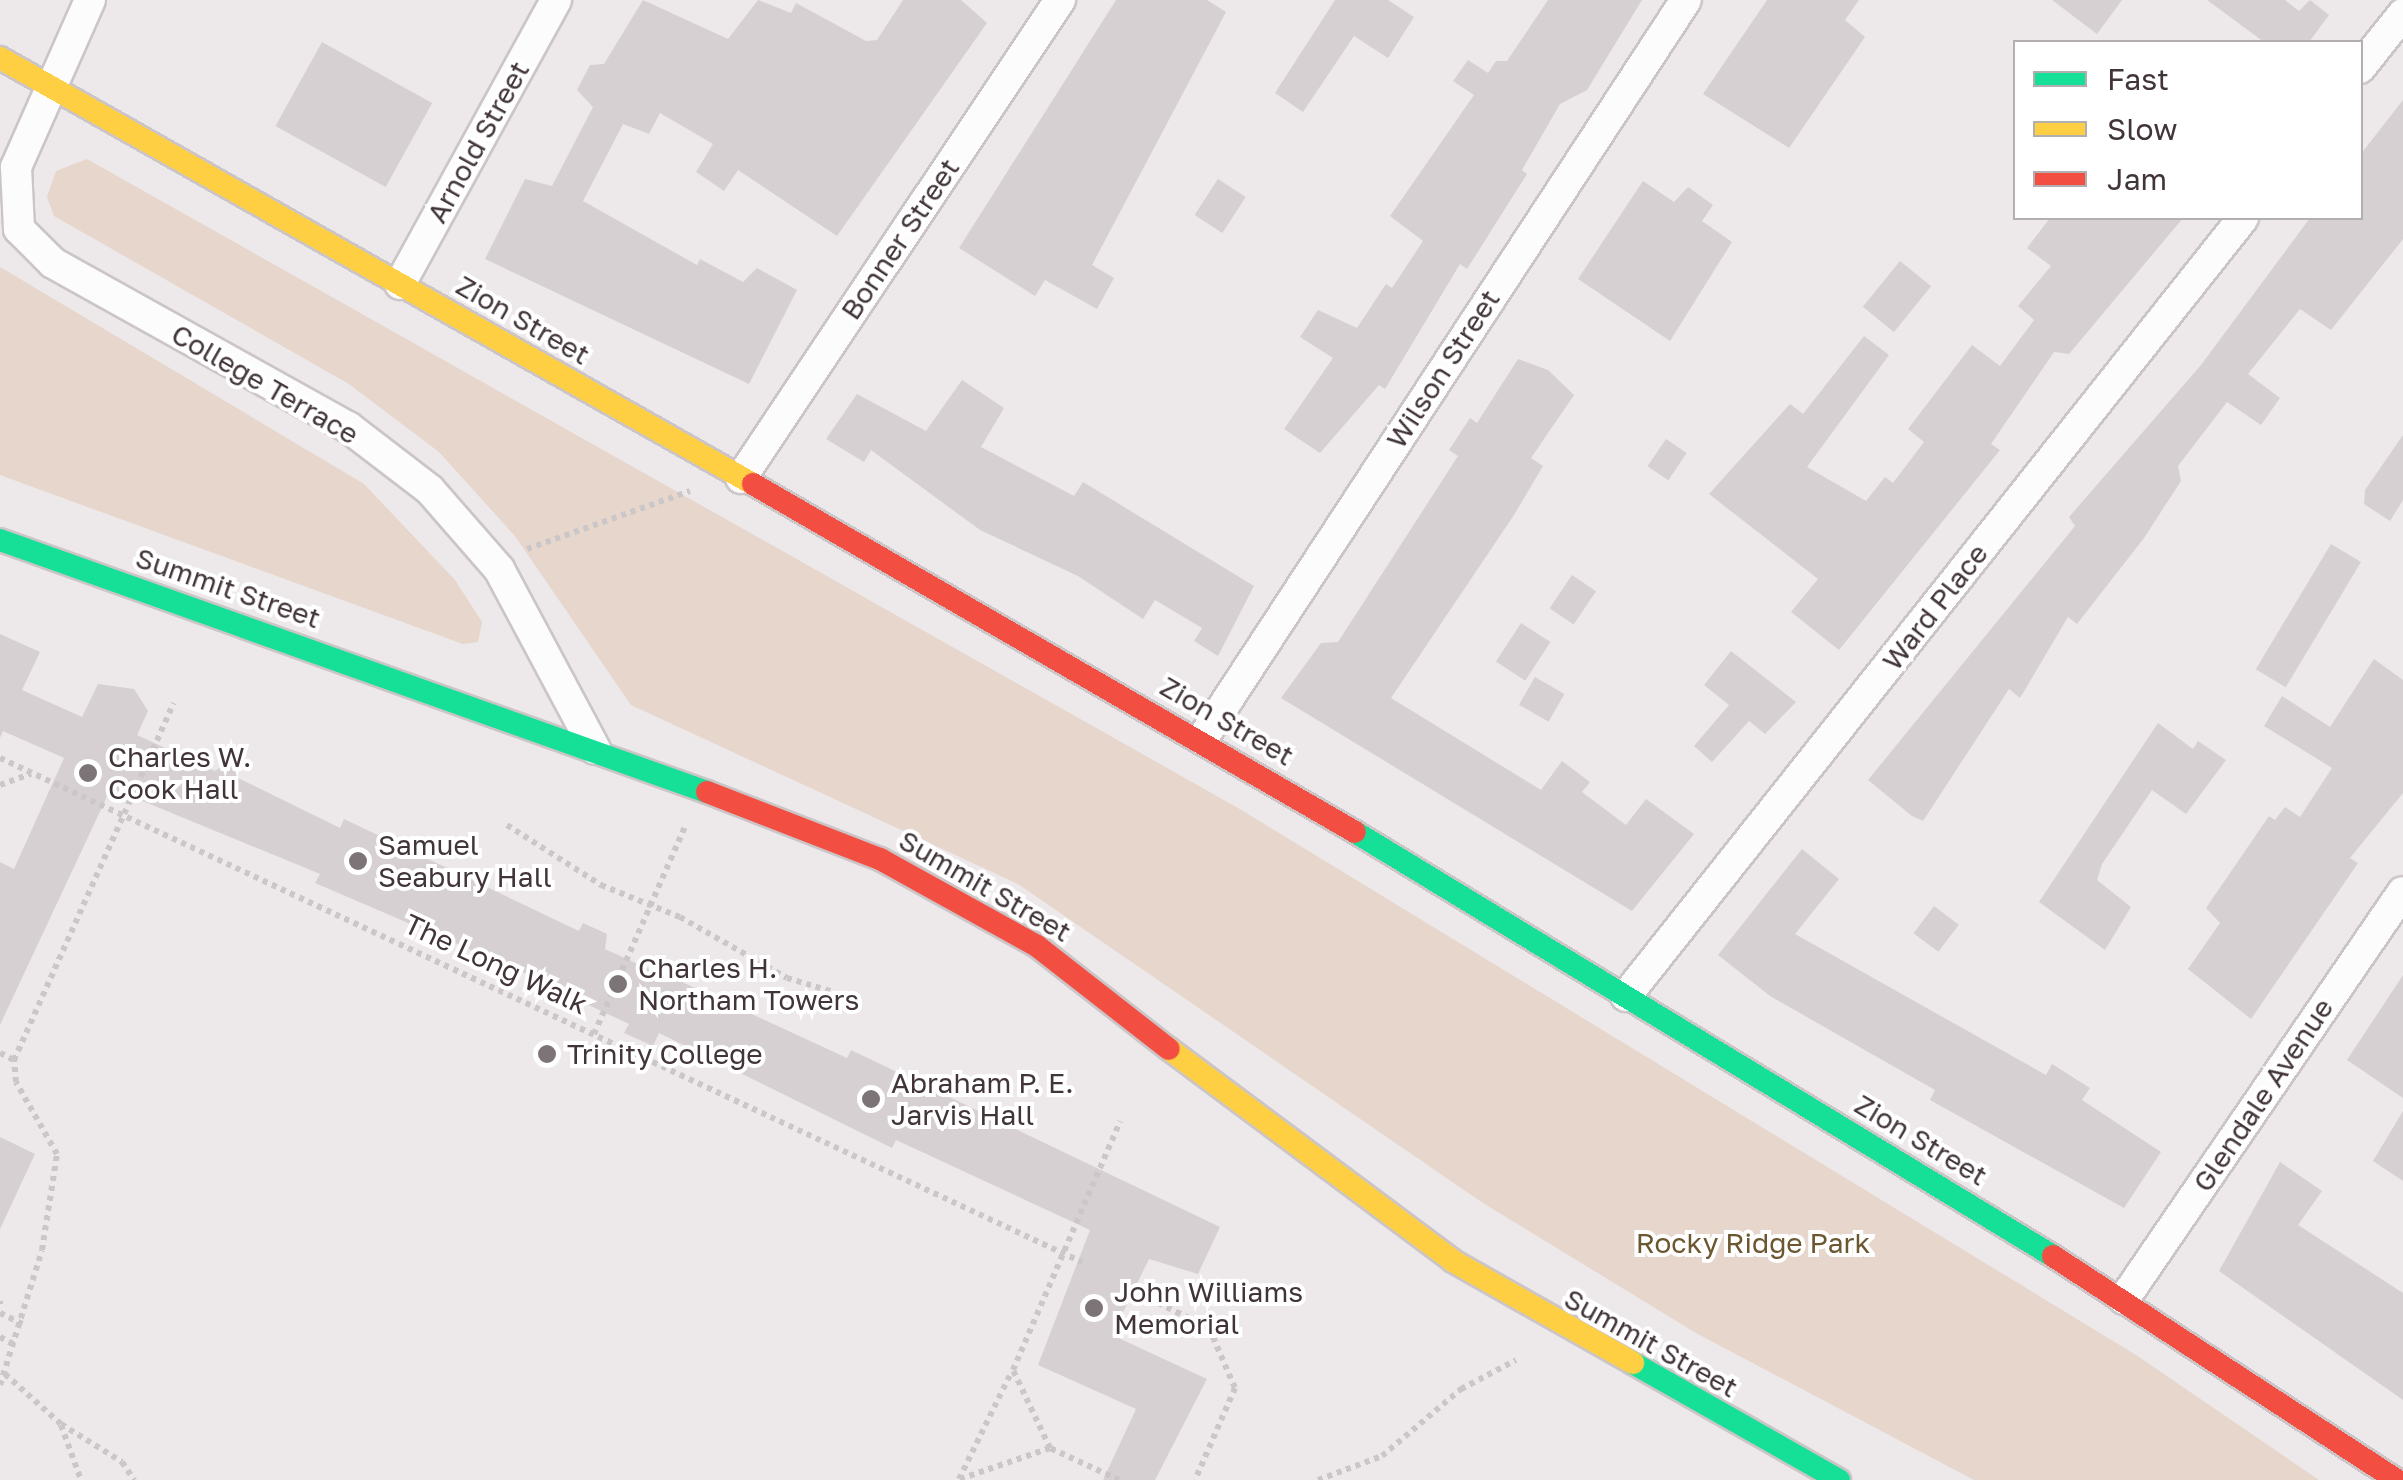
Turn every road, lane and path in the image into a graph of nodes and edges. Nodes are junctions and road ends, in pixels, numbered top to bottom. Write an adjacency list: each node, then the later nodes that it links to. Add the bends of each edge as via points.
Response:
1 (90, 0): 8 (street, College Terrace)
2 (556, 0): 10 (street, Arnold Street)
3 (1060, 0): 11 (street, Bonner Street)
4 (1686, 0): 16 (street, Wilson Street)
5 (2403, 14): 7 (street)
6 (0, 58): 8 (main road, Zion Street)
7 (2363, 64)
8 (49, 85): 10 (main road, Zion Street); 17 (street, College Terrace, via 16,167 19,230 54,263 348,427 430,490 499,569)
9 (2240, 220): 28 (street, Ward Place)
10 (400, 284): 11 (main road, Zion Street)
11 (741, 478): 16 (main road, Zion Street)
12 (689, 492): 14 (path)
13 (0, 540): 17 (main road, Summit Street)
14 (527, 549)
15 (174, 703): 22 (path)
16 (1202, 739): 28 (main road, Zion Street)
17 (595, 749): 52 (main road, Summit Street, via 880,859 1037,946 1333,1177 1454,1260)
18 (0, 758): 19 (path, The Long Walk)
19 (32, 773): 20 (path); 22 (path, The Long Walk)
20 (3, 784): 21 (path)
21 (0, 796)
22 (120, 816): 29 (path, The Long Walk); 31 (path)
23 (686, 824): 26 (path)
24 (507, 825): 26 (path, via 601,885)
25 (2403, 892): 36 (street, Glendale Avenue)
26 (654, 905): 27 (path, via 786,978); 29 (path)
27 (833, 992)
28 (1626, 996): 36 (main road, Zion Street)
29 (594, 1034): 33 (path, The Long Walk)
30 (0, 1053): 31 (path)
31 (14, 1060): 38 (path, via 16,1082 57,1154)
32 (1120, 1121): 33 (path)
33 (1062, 1252): 34 (path, The Long Walk); 42 (path)
34 (1082, 1262)
35 (1140, 1294): 50 (path, via 1209,1328 1235,1388)
36 (2124, 1298): 53 (main road, Zion Street)
37 (0, 1313): 38 (path)
38 (23, 1324): 40 (path)
39 (0, 1337): 40 (path)
40 (13, 1344): 43 (path)
41 (1516, 1360): 51 (path, via 1462,1389 1382,1456)
42 (1013, 1370): 46 (path); 46 (path, via 959,1479)
43 (5, 1374): 44 (path); 45 (path)
44 (0, 1384)
45 (61, 1424): 47 (path); 48 (path, via 122,1462)
46 (1050, 1448): 49 (path)
47 (81, 1480)
48 (134, 1480)
49 (1119, 1480)
50 (1195, 1480)
51 (1318, 1480)
52 (1839, 1480)
53 (2397, 1480)

